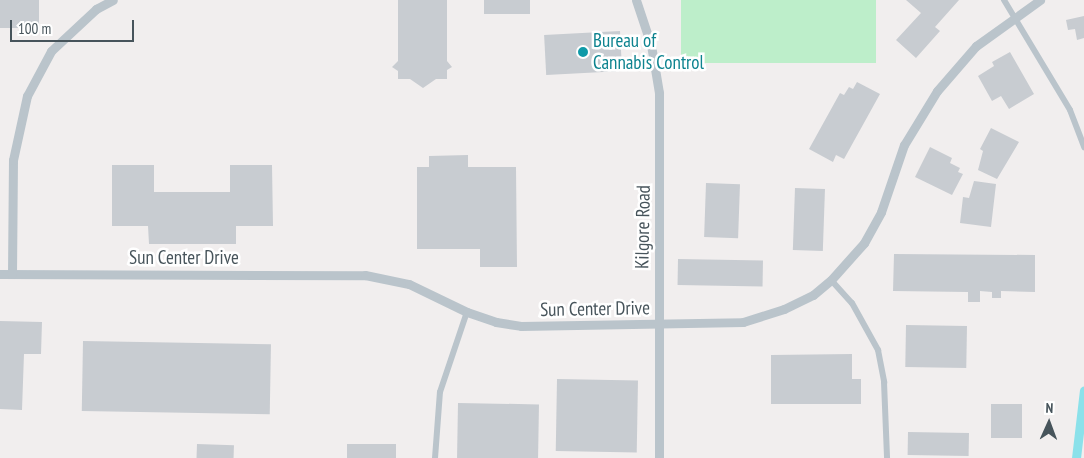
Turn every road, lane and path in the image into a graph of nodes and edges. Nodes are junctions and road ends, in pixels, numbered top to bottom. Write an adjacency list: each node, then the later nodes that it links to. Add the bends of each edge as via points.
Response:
1 (113, 0): 8 (street, via 96,9 51,51 27,96 13,160)
2 (636, 0): 11 (street, Kilgore Road, via 651,45 659,93)
3 (1004, 0): 5 (street)
4 (1040, 0): 5 (street, Sun Center Drive)
5 (1013, 18): 6 (street, via 1070,110); 9 (street, Sun Center Drive, via 976,46 927,105 904,145 881,212 864,243)
6 (1084, 147)
7 (0, 274): 8 (street, Sun Center Drive)
8 (12, 274): 10 (street, Sun Center Drive, via 364,275 409,284)
9 (831, 280): 11 (street, Sun Center Drive, via 784,309 743,322); 14 (street, via 852,303 878,350 884,382)
10 (467, 312): 11 (street, Sun Center Drive, via 521,326); 12 (street, via 440,392)
11 (658, 324): 13 (street, Kilgore Road)
12 (436, 458)
13 (659, 458)
14 (887, 458)

